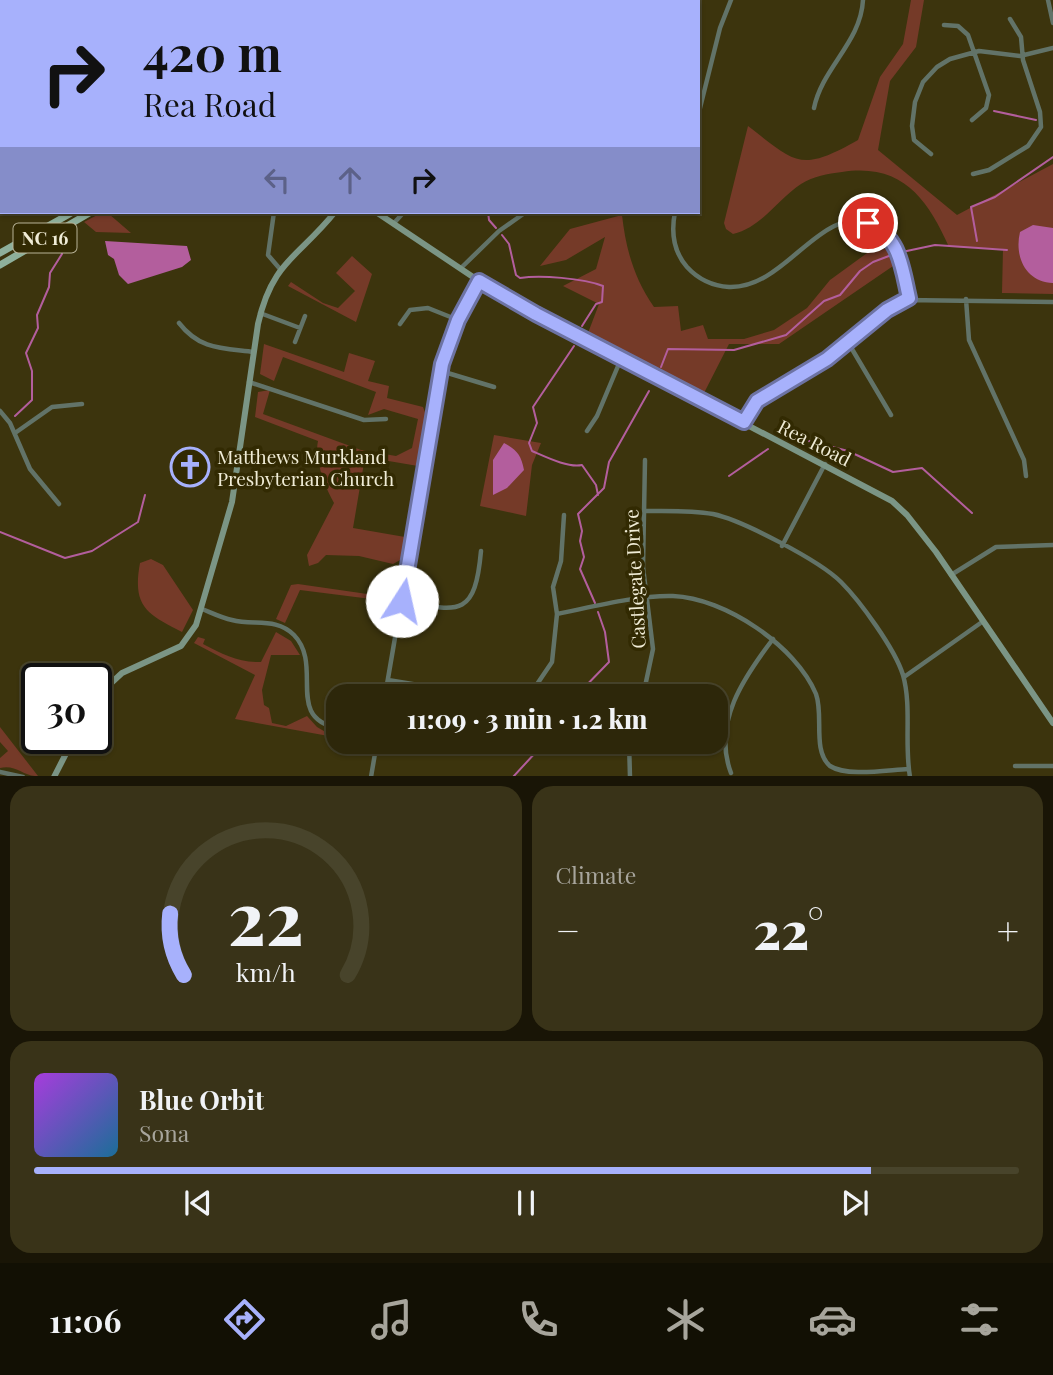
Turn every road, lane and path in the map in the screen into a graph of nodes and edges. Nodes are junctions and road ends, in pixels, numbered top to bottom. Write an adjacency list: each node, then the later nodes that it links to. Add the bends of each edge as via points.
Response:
1 (731, 0): 10 (street)
2 (863, 0): 11 (street, via 855,32 821,87)
3 (1048, 0): 5 (street)
4 (1010, 19): 9 (street, via 1020,34)
5 (1053, 23)
6 (944, 25): 8 (street, via 964,31)
7 (1053, 48): 9 (street)
8 (973, 52): 9 (street); 12 (street, via 989,101); 13 (street, via 946,61 923,82 913,112 912,134)
9 (1022, 56): 14 (street, via 1040,112 1040,131 1028,146)
10 (700, 108)
11 (814, 108)
12 (972, 120)
13 (931, 154)
14 (974, 174)
15 (69, 214): 24 (main road, NC 16)
16 (88, 214): 25 (main road, NC 16)
17 (274, 214): 27 (street, via 268,255)
18 (333, 214): 27 (main road)
19 (379, 214): 23 (main road, Rea Road)
20 (402, 214): 23 (street)
21 (523, 214): 26 (street)
22 (675, 214): 29 (street, via 674,240 682,260 701,278 724,286 752,284 772,275 838,223 868,223 895,246)
23 (394, 223): 26 (main road, Rea Road)
24 (0, 253)
25 (0, 265)
26 (461, 268): 28 (main road, Rea Road)
27 (280, 269): 32 (main road)
28 (479, 281): 34 (street); 41 (main road, Rea Road)
29 (909, 298): 30 (street); 39 (street, via 887,310)
30 (967, 299): 31 (street); 54 (street, via 967,333 1024,460)
31 (1053, 302)
32 (260, 313): 37 (street); 40 (main road)
33 (305, 316): 37 (street)
34 (458, 320): 36 (street, via 428,307 407,312); 42 (street)
35 (179, 323): 40 (street, via 202,344)
36 (400, 324)
37 (300, 328): 38 (street)
38 (295, 342)
39 (849, 344): 47 (street); 49 (street, via 757,401)
40 (254, 352): 43 (main road)
41 (621, 359): 49 (main road, Rea Road); 50 (street)
42 (441, 371): 44 (street); 63 (street)
43 (250, 382): 48 (street, via 364,420); 64 (main road, via 226,527)
44 (494, 387)
45 (82, 404): 51 (street, via 52,407)
46 (0, 411): 51 (street)
47 (891, 415)
48 (386, 419)
49 (744, 422): 53 (main road, Rea Road)
50 (587, 431)
51 (15, 433): 55 (street, via 30,469)
52 (645, 460): 56 (street, Castlegate Drive)
53 (825, 464): 59 (street); 61 (main road, Rea Road, via 902,510)
54 (1026, 475)
55 (59, 504)
56 (644, 511): 59 (street, via 714,514); 62 (street, Castlegate Drive, via 643,567)
57 (564, 515): 65 (street, via 561,561 553,587)
58 (1053, 545): 61 (street, via 996,547)
59 (782, 546): 68 (street, via 842,583)
60 (481, 551): 63 (street, via 477,588 464,604 449,609)
61 (951, 575): 66 (main road, Rea Road)
62 (648, 599): 65 (street); 67 (street, via 670,596 700,601); 74 (street, Castlegate Drive, via 653,649)
63 (402, 601): 69 (street)
64 (202, 610): 70 (main road, via 181,646 122,673); 75 (street, via 234,621 267,621 292,633 309,661 305,695 311,711)
65 (557, 614): 73 (street, via 551,668)
66 (982, 622): 68 (street); 76 (main road, Rea Road)
67 (773, 639): 82 (street, via 812,686 820,707 822,752 830,766 847,772); 84 (street, via 733,699 726,754)
68 (904, 677): 82 (street)
69 (388, 680): 71 (street); 72 (street)
70 (112, 682)
71 (387, 684)
72 (409, 684)
73 (538, 684)
74 (646, 684)
75 (326, 723)
76 (1053, 723)
77 (66, 754): 86 (main road)
78 (375, 754): 87 (street)
79 (629, 754): 88 (street)
80 (1015, 766): 81 (street)
81 (1053, 766)
82 (908, 769): 89 (street)
83 (0, 772): 85 (street)
84 (731, 774)
85 (23, 776)
86 (54, 776)
87 (371, 776)
88 (630, 776)
89 (910, 776)

